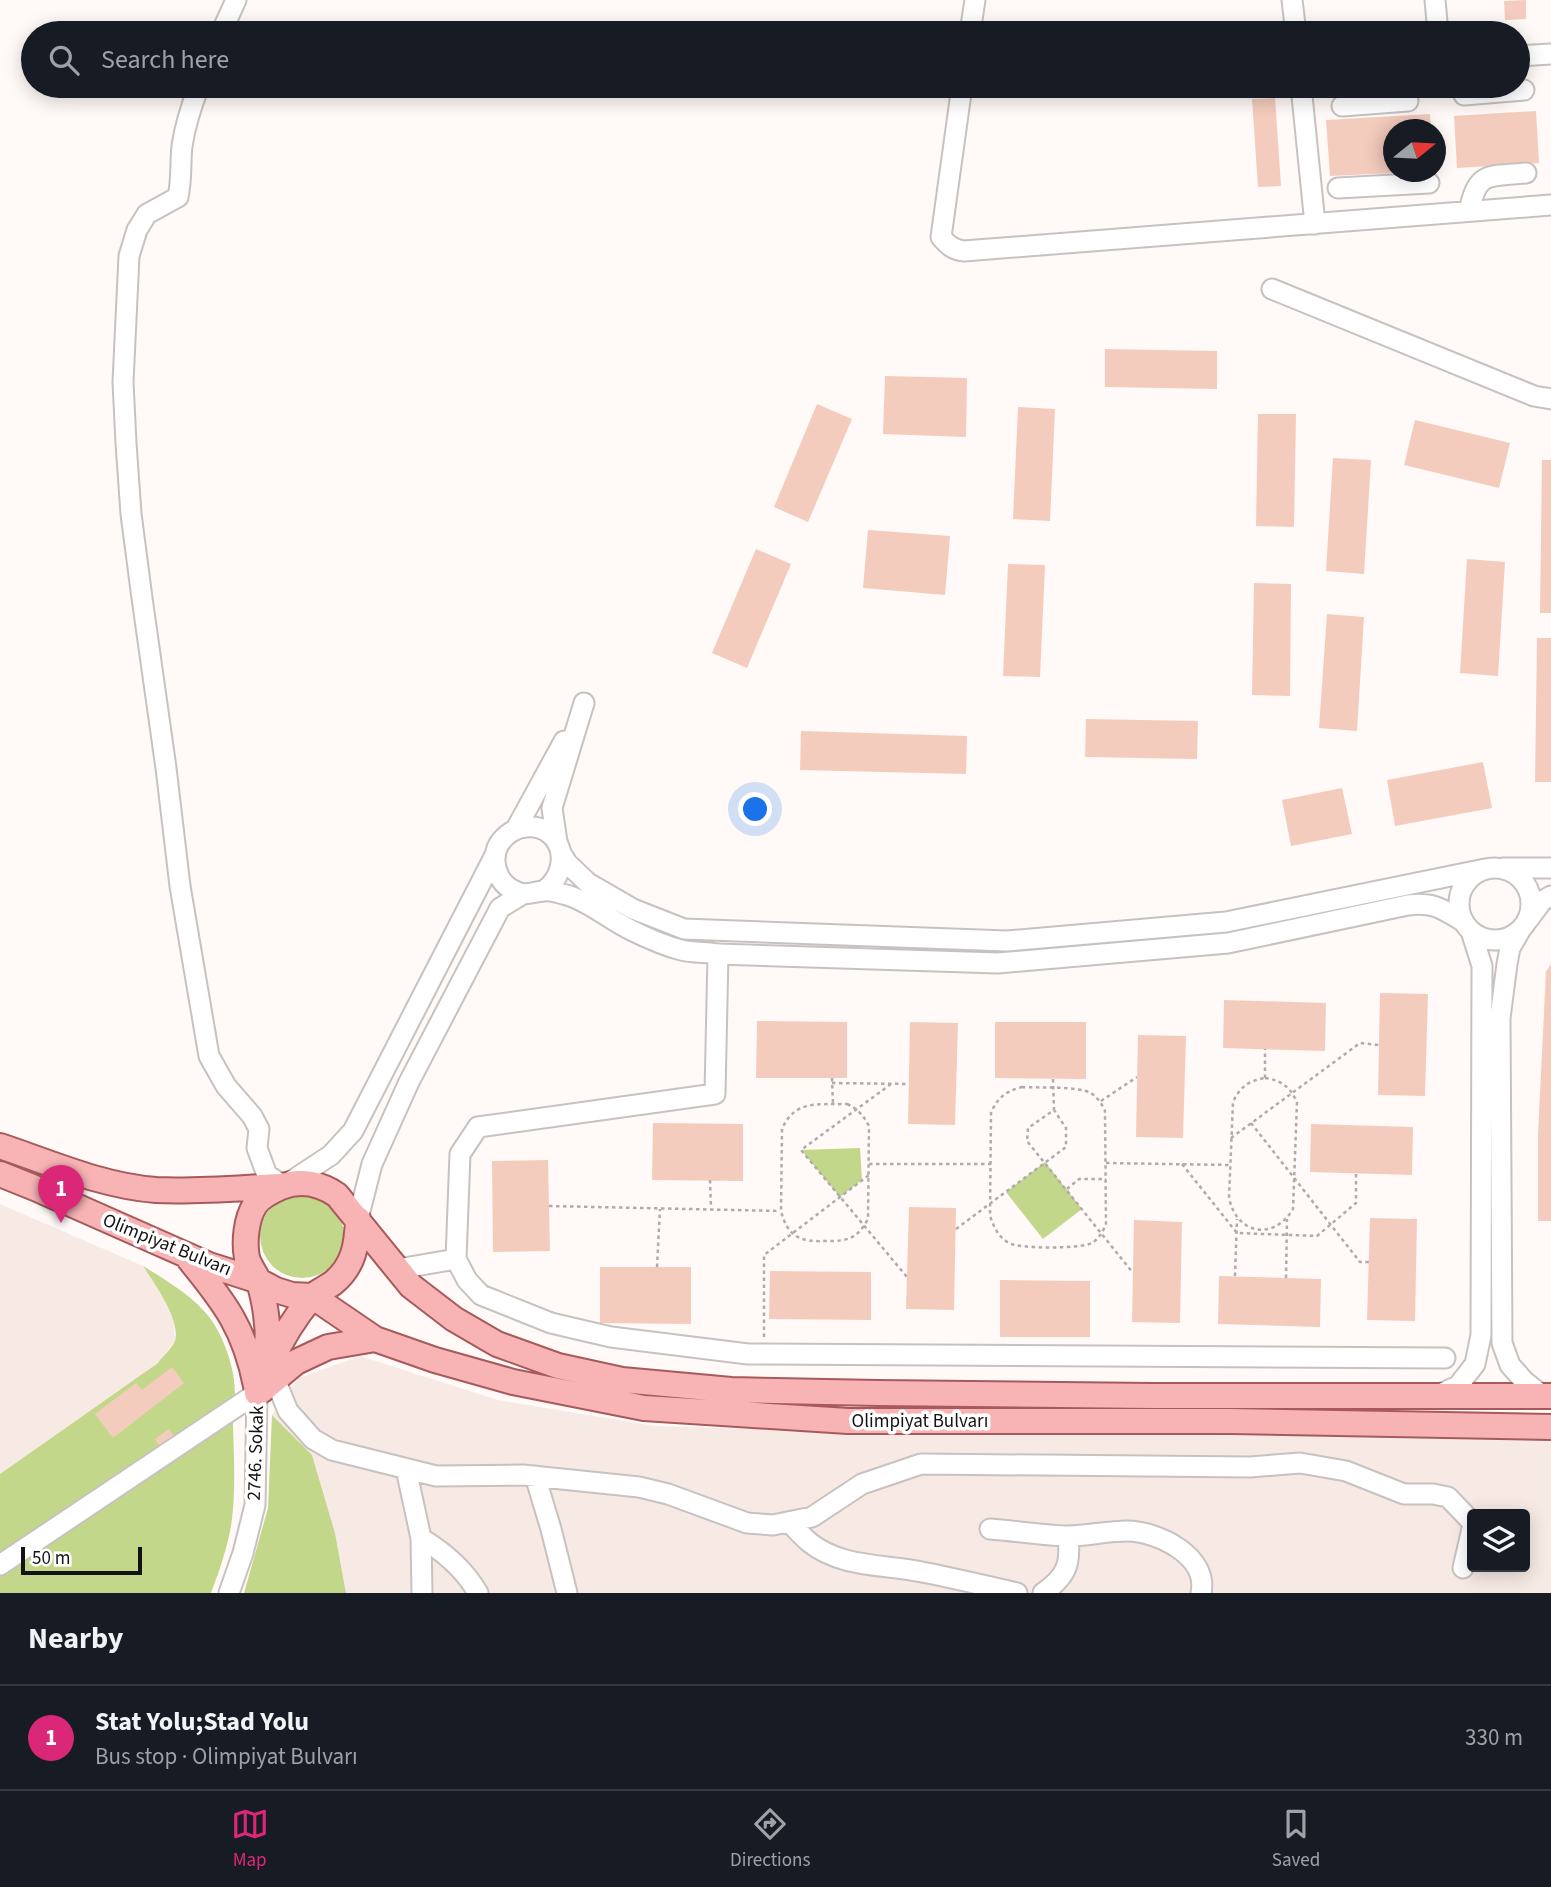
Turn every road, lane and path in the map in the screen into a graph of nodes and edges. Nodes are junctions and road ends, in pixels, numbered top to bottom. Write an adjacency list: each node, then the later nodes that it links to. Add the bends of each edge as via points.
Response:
1 (236, 0): 5 (street)
2 (975, 0): 6 (street)
3 (1292, 0): 7 (street)
4 (1435, 0): 8 (street)
5 (226, 21)
6 (972, 21)
7 (1295, 21)
8 (1437, 21)
9 (1551, 54): 10 (street)
10 (1530, 55)
11 (194, 98): 73 (street, via 177,197 147,214 129,256 124,382 127,455 180,886 209,1056 259,1129 257,1148 267,1175)
12 (960, 98): 27 (street, via 941,237 956,250)
13 (1302, 98): 27 (street)
14 (1367, 98): 17 (street)
15 (1392, 98): 16 (street)
16 (1408, 101)
17 (1342, 106)
18 (1526, 173): 24 (street, via 1488,177 1478,183)
19 (1429, 183): 20 (street)
20 (1404, 184): 21 (street); 25 (street)
21 (1369, 186): 22 (street); 26 (street)
22 (1338, 188)
23 (1551, 205): 24 (street)
24 (1469, 211): 25 (street)
25 (1406, 217): 26 (street)
26 (1371, 219): 27 (street)
27 (1315, 224)
28 (1272, 289): 29 (street)
29 (1551, 399)
30 (516, 830): 31 (street, via 539,829); 31 (street, via 584,703 552,808); 32 (street, via 506,836)
31 (559, 848): 34 (street, via 588,883 633,909 684,929 1007,941 1226,922); 35 (street, via 559,874)
32 (495, 855): 36 (street, via 498,876); 73 (street, via 353,1130 331,1155)
33 (1551, 868): 34 (street)
34 (1493, 869): 38 (street, via 1513,872 1527,888 1530,910); 39 (street, via 1475,873 1462,890 1460,912)
35 (545, 890): 36 (street); 40 (street, via 571,896 631,930 680,950)
36 (523, 894): 81 (street, via 500,908 409,1082 372,1164)
37 (1551, 896): 38 (street)
38 (1524, 924): 39 (street, via 1512,936 1491,940); 107 (street, via 1510,948 1500,1018 1502,1343 1510,1366)
39 (1468, 927): 40 (street, via 1438,906 1421,903 1228,943 998,963); 106 (street, via 1482,966 1481,1335 1475,1364 1458,1386)
40 (718, 954): 92 (street, via 715,1094 478,1127 460,1154)
41 (1379, 1045): 51 (path, via 1360,1043)
42 (1265, 1049): 45 (path)
43 (1137, 1077): 52 (path)
44 (832, 1078): 47 (path)
45 (1265, 1078): 51 (path); 58 (path, via 1244,1085 1237,1093)
46 (1053, 1079): 50 (path)
47 (832, 1083): 48 (path); 53 (path)
48 (891, 1084): 49 (path); 54 (path)
49 (909, 1084)
50 (1054, 1088): 52 (path, via 1083,1090); 55 (path); 64 (path, via 1011,1089 995,1103)
51 (1292, 1093): 56 (path); 71 (path, via 1297,1102)
52 (1101, 1101): 62 (path)
53 (833, 1105): 54 (path); 80 (path, via 803,1106 786,1119)
54 (857, 1109): 63 (path, via 869,1126); 75 (path, via 801,1150)
55 (1054, 1110): 61 (path, via 1066,1128 1066,1147); 61 (path, via 1028,1128 1027,1141)
56 (1251, 1123): 58 (path); 71 (path)
57 (0, 1136): 60 (main road)
58 (1231, 1138): 66 (path)
59 (0, 1146): 60 (main road, Olimpiyat Bulvarı)
60 (32, 1157): 73 (main road, Olimpiyat Bulvarı, via 101,1181 155,1189)
61 (1045, 1162): 74 (path); 76 (path)
62 (1105, 1163): 65 (path); 70 (path)
63 (869, 1164): 64 (path); 69 (path)
64 (991, 1164): 76 (path)
65 (1182, 1164): 66 (path); 89 (path)
66 (1230, 1165): 82 (path, via 1229,1198)
67 (1356, 1173): 84 (path, via 1356,1203)
68 (0, 1174): 91 (main road, Olimpiyat Bulvarı)
69 (869, 1175): 75 (path); 85 (path)
70 (1106, 1179): 74 (path, via 1079,1179); 88 (path, via 1106,1225)
71 (1294, 1179): 83 (path, via 1293,1209); 84 (path)
72 (710, 1180): 79 (path)
73 (284, 1186): 81 (main road, via 313,1183 326,1188); 100 (main road, via 256,1203 249,1220 247,1259)
74 (1066, 1189): 88 (path)
75 (840, 1197): 85 (path); 87 (path)
76 (990, 1203): 86 (path); 88 (path, via 993,1227 1019,1246 1081,1247)
77 (549, 1206): 78 (path)
78 (660, 1209): 79 (path); 94 (path)
79 (711, 1210): 80 (path)
80 (781, 1212): 87 (path)
81 (358, 1219): 95 (main road, Olimpiyat Bulvarı); 101 (main road, via 353,1260 342,1275)
82 (1237, 1219): 83 (path, via 1246,1226 1268,1229); 89 (path)
83 (1287, 1219): 90 (path)
84 (1330, 1225): 90 (path, via 1317,1236); 93 (path, via 1360,1262)
85 (864, 1227): 87 (path, via 844,1241 810,1242); 98 (path)
86 (956, 1229)
87 (792, 1233): 103 (path, via 764,1255)
88 (1101, 1233): 96 (path)
89 (1237, 1233): 90 (path); 97 (path)
90 (1287, 1236): 99 (path)
91 (187, 1256): 100 (main road, Olimpiyat Bulvarı); 105 (main road, via 230,1314)
92 (456, 1259): 95 (street); 103 (street, via 481,1295 551,1323 611,1337)
93 (1369, 1262)
94 (657, 1267)
95 (398, 1269): 106 (main road, Olimpiyat Bulvarı, via 411,1286 454,1319 497,1343 558,1366 622,1380 731,1390)
96 (1133, 1273)
97 (1235, 1276)
98 (907, 1277)
99 (1286, 1278)
100 (258, 1280): 101 (main road, via 292,1295); 105 (main road, via 267,1321)
101 (312, 1296): 102 (main road, Olimpiyat Bulvarı); 105 (main road, via 278,1346)
102 (375, 1339): 105 (main road, via 328,1347 296,1362); 108 (main road, Olimpiyat Bulvarı, via 513,1382 644,1408 848,1420)
103 (764, 1354): 104 (street)
104 (1445, 1358)
105 (266, 1386): 109 (street, via 313,1440 332,1450); 117 (street); 119 (street, 2746. Sokak, via 255,1505)
106 (1437, 1396): 107 (main road, Olimpiyat Bulvarı)
107 (1547, 1396)
108 (1551, 1427)
109 (406, 1468): 110 (street, via 436,1476); 115 (street)
110 (535, 1476): 112 (street, via 639,1486 747,1522); 122 (street)
111 (1467, 1517): 112 (street, via 1448,1497 1404,1494 1346,1471 1300,1463 1250,1467 921,1464 862,1484 811,1517)
112 (790, 1522): 123 (street, via 809,1542 846,1560)
113 (990, 1529): 114 (street)
114 (1068, 1536): 124 (street, via 1070,1554 1064,1574); 125 (street, via 1129,1531 1164,1539 1196,1565)
115 (421, 1538): 120 (street); 121 (street, via 470,1578)
116 (1467, 1551): 118 (street)
117 (0, 1565)
118 (1463, 1568)
119 (229, 1593)
120 (422, 1593)
121 (478, 1593)
122 (567, 1593)
123 (1017, 1593)
124 (1043, 1593)
125 (1201, 1593)

